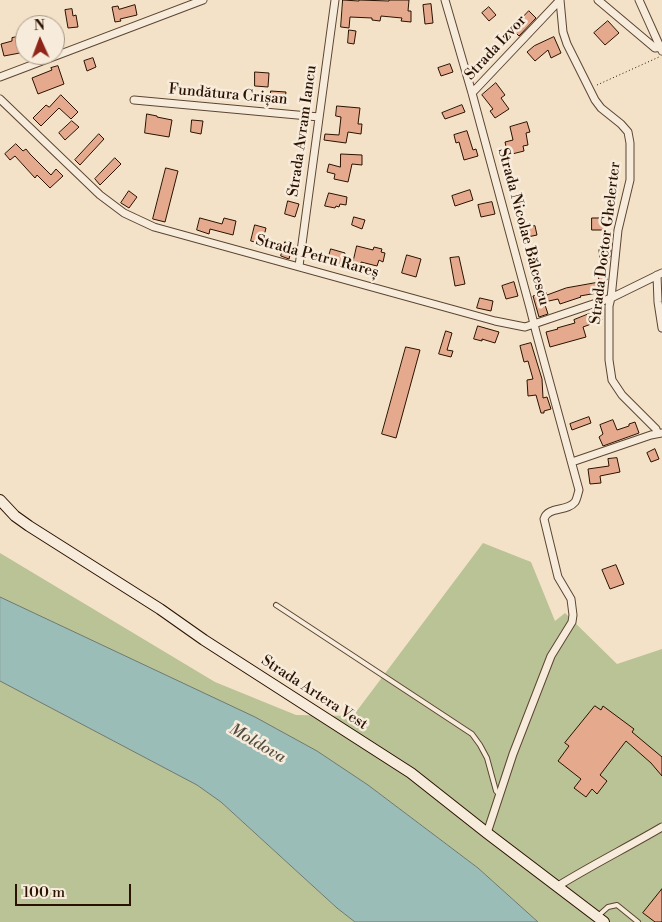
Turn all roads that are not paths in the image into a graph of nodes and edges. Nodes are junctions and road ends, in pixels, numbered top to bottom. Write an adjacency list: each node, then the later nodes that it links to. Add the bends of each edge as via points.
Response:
1 (203, 0): 8 (street)
2 (335, 0): 12 (street, Strada Avram Iancu)
3 (445, 0): 9 (street, Strada Nicolae Bălcescu)
4 (560, 0): 9 (street, Strada Izvor); 15 (street, Strada Doctor Ghelerter, via 567,44 595,100 628,132 630,143 630,180 618,230)
5 (598, 0): 7 (street, via 655,48)
6 (639, 0): 7 (street)
7 (661, 49)
8 (0, 77)
9 (472, 93): 16 (street, Strada Nicolae Bălcescu)
10 (0, 99): 13 (street, Strada Petru Rareș, via 124,213 154,227)
11 (134, 100): 12 (street, Fundătura Crișan)
12 (319, 117): 13 (street, Strada Avram Iancu)
13 (298, 266): 16 (street, Strada Petru Rareș, via 495,321 525,327)
14 (659, 274): 15 (street, Strada Petru Rareș); 17 (street, via 658,302)
15 (612, 298): 16 (street, Strada Petru Rareș); 18 (street, Strada Doctor Ghelerter, via 609,306 612,380)
16 (534, 324): 19 (street, Strada Nicolae Bălcescu)
17 (662, 328)
18 (659, 433): 19 (street)
19 (572, 462): 22 (street, Strada Nicolae Bălcescu, via 579,490 575,502 548,512 544,519 558,577 571,599 574,615 551,656)
20 (0, 500): 24 (main road, Strada Artera Vest, via 29,526 411,773)
21 (276, 606): 22 (lane, via 472,734 487,758)
22 (499, 794): 24 (street)
23 (662, 827): 25 (street)
24 (487, 833): 25 (main road, Strada Artera Vest)
25 (558, 886): 26 (main road, Strada Artera Vest)
26 (601, 919): 27 (lane, via 608,907 618,905)
27 (638, 922)

